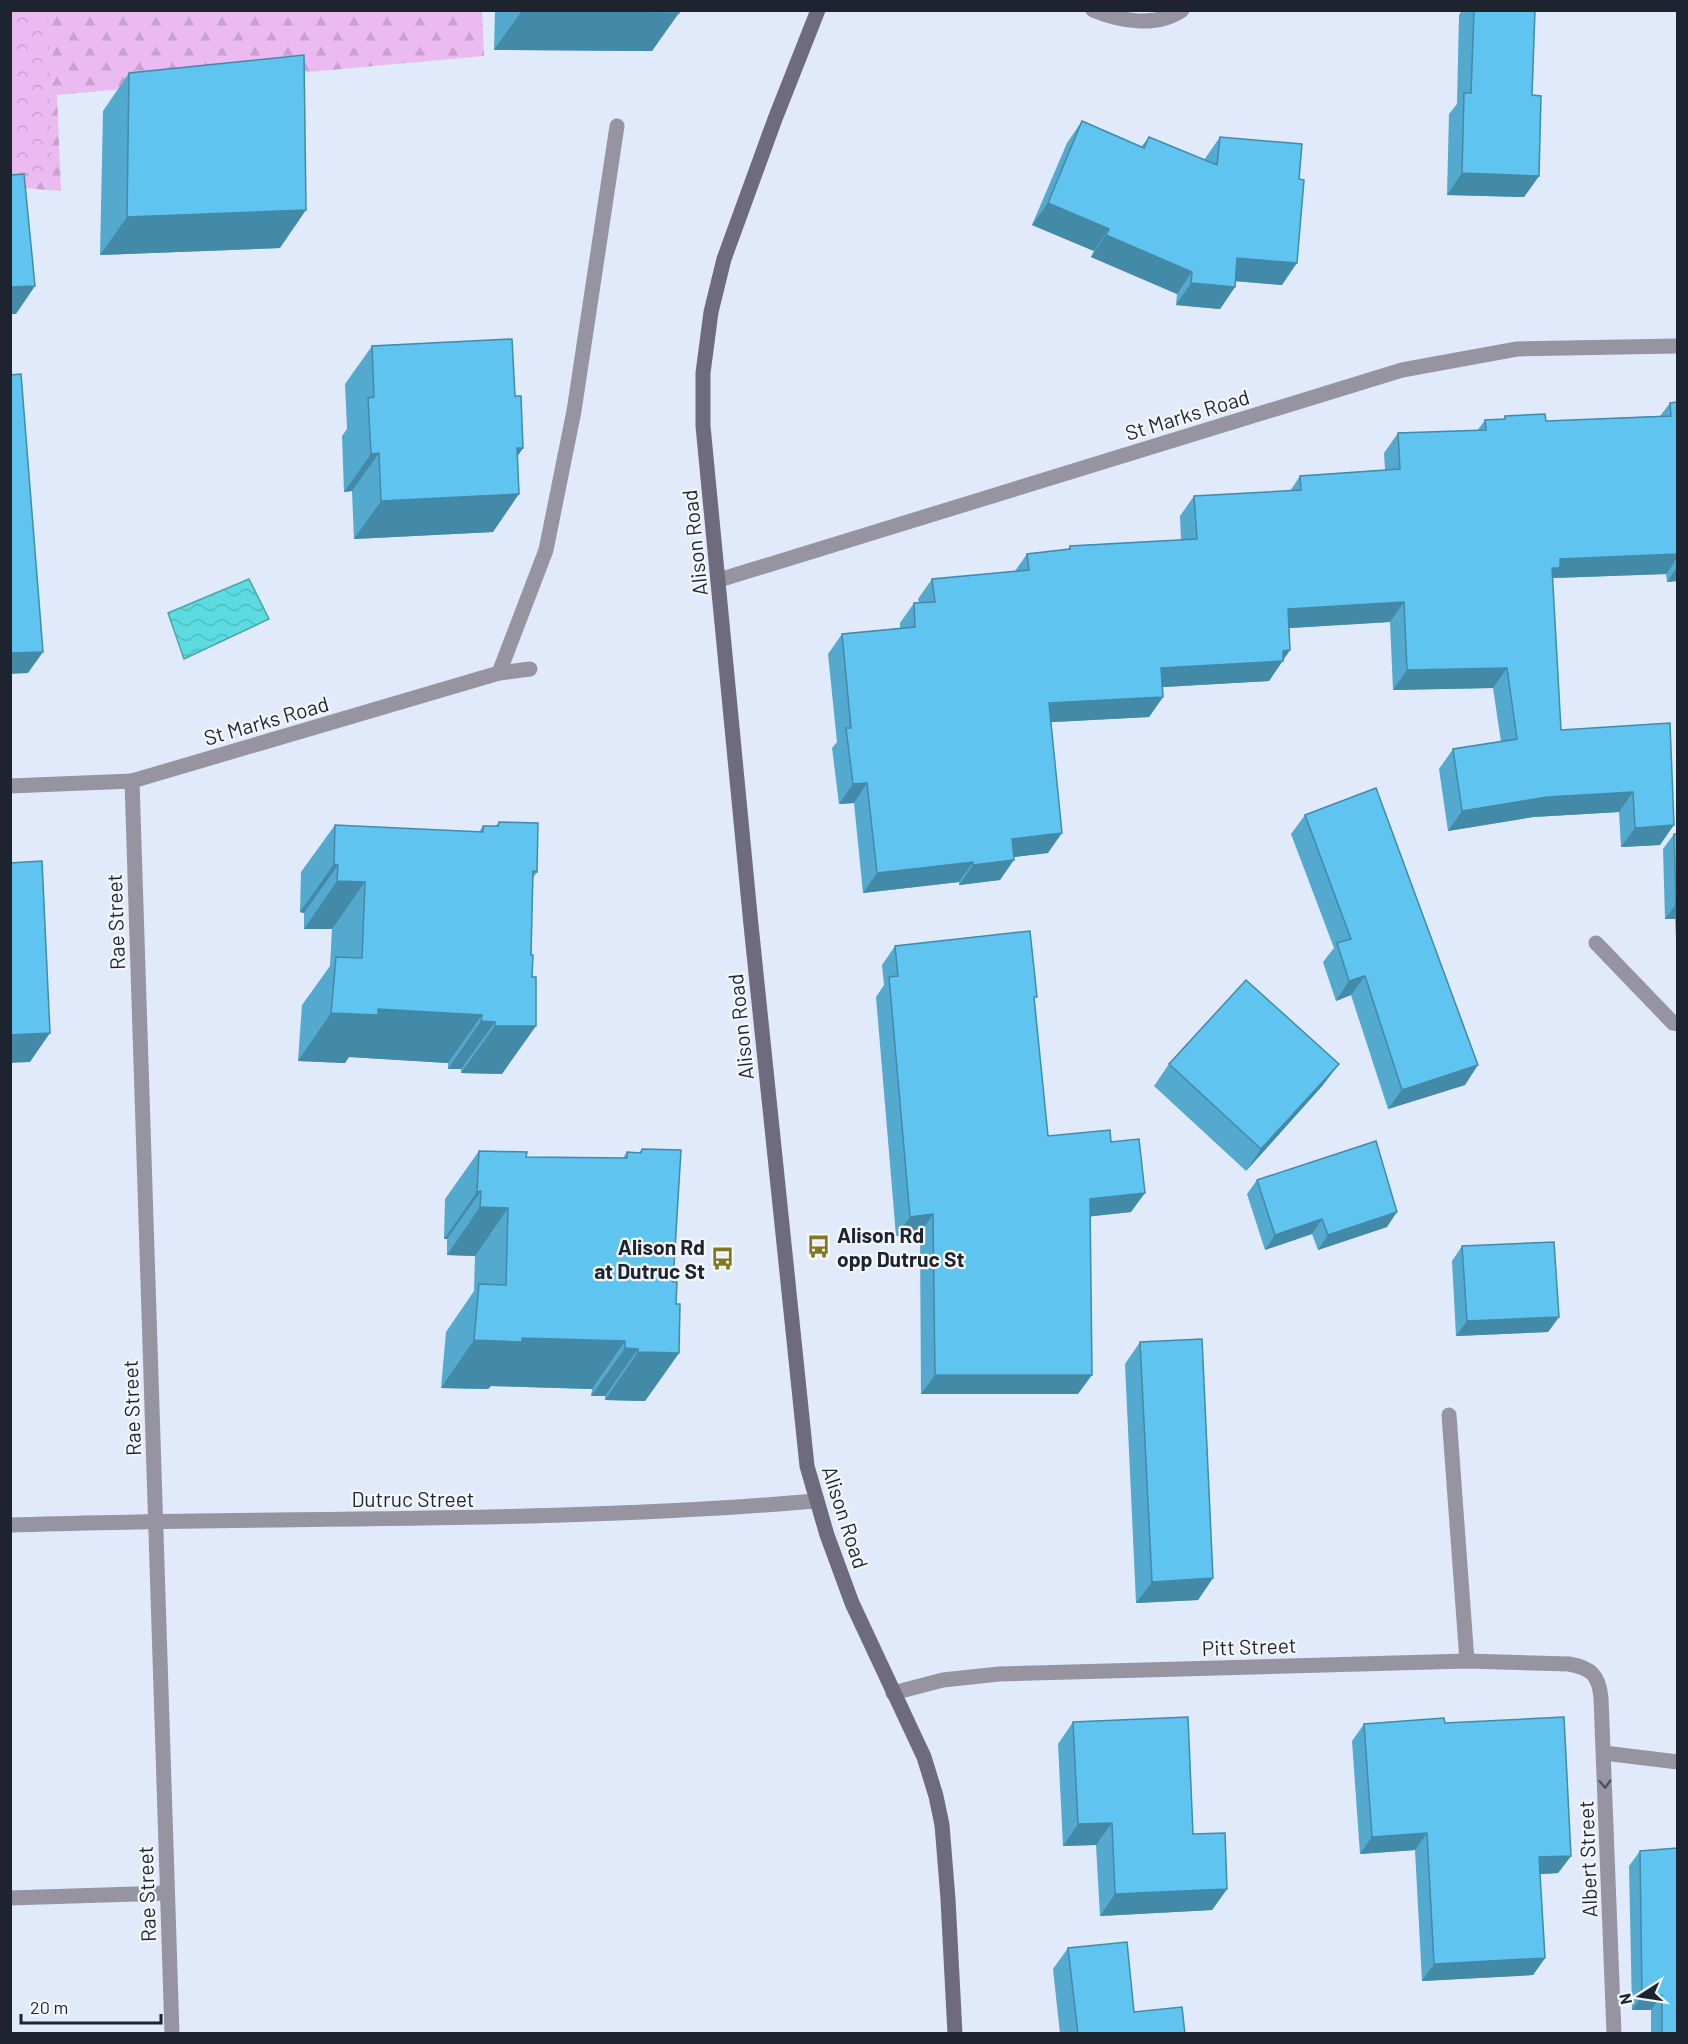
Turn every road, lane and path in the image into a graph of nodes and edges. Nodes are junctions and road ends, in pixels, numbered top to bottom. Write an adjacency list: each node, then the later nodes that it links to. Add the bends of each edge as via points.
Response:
1 (819, 10): 6 (main road, Alison Road, via 724,259 711,312 703,373 704,426)
2 (1093, 10): 3 (street, via 1142,22 1174,16)
3 (1182, 10)
4 (617, 126): 8 (street, via 574,411 546,550)
5 (1677, 346): 6 (street, St Marks Road, via 1517,349 1402,370)
6 (719, 580): 14 (main road, Alison Road, via 801,1410)
7 (530, 669): 8 (street, St Marks Road)
8 (499, 673): 9 (street, St Marks Road)
9 (132, 781): 10 (street, St Marks Road); 15 (street, Rae Street)
10 (10, 786)
11 (1596, 944): 12 (street)
12 (1677, 1024)
13 (1449, 1415): 17 (street)
14 (815, 1501): 15 (street, Dutruc Street, via 480,1518); 19 (main road, Alison Road, via 852,1603)
15 (155, 1520): 16 (street, Dutruc Street); 22 (street, Rae Street)
16 (10, 1525)
17 (1467, 1661): 18 (street, Pitt Street, via 1569,1664 1585,1667); 19 (street, Pitt Street, via 999,1674 943,1680)
18 (1600, 1684): 20 (street, Albert Street)
19 (893, 1693): 25 (main road, Alison Road, via 924,1757 942,1825)
20 (1604, 1754): 21 (street); 26 (street, Albert Street, one-way to 26)
21 (1677, 1762)
22 (167, 1893): 23 (street); 24 (street, Rae Street)
23 (10, 1898)
24 (172, 2034)
25 (955, 2034)
26 (1614, 2034)

